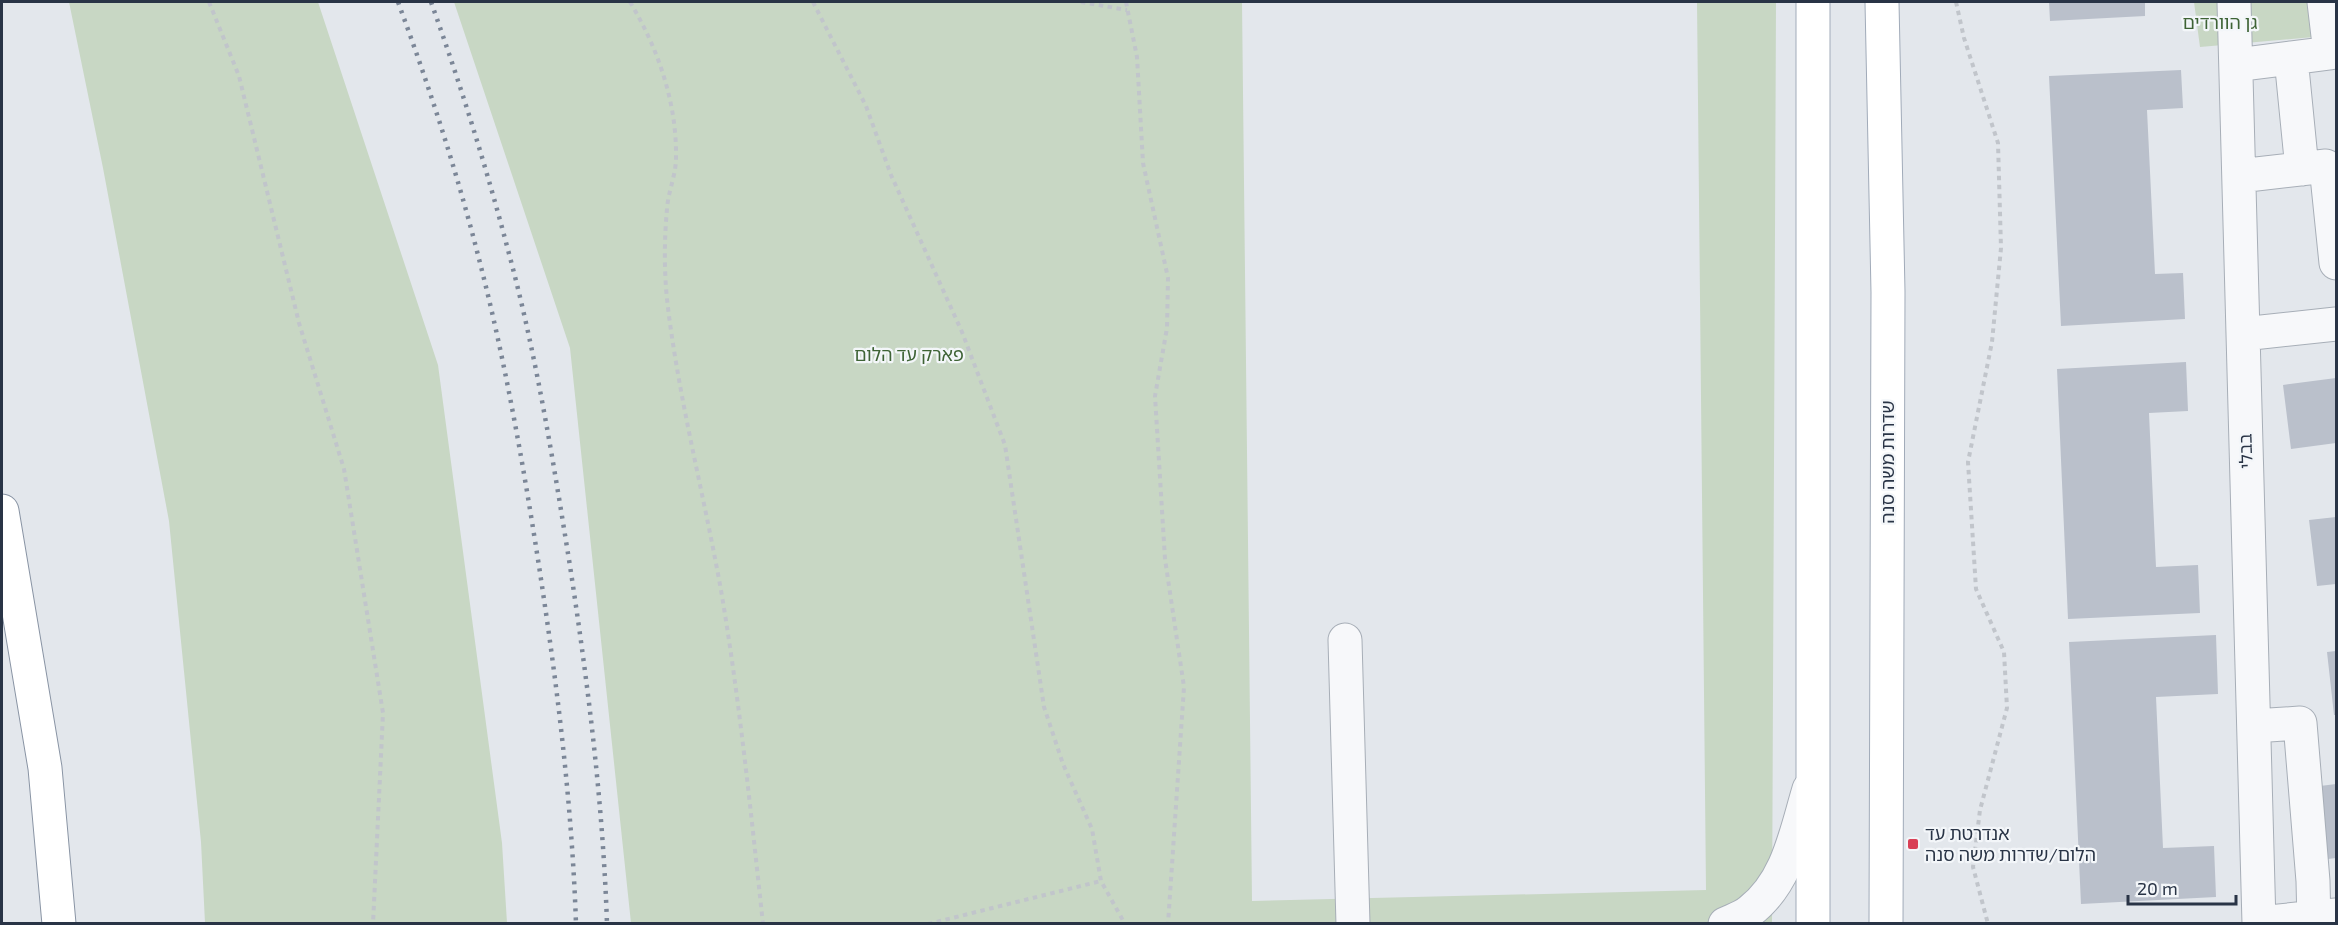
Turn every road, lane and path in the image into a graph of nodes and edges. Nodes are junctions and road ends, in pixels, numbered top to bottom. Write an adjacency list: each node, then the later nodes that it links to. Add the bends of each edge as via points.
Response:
1 (209, 2): 27 (path, via 239,76 299,323 344,469 384,713)
2 (630, 2): 28 (path, via 660,66 673,111 676,160 667,207 665,257 668,306 722,597)
3 (813, 2): 23 (path, via 866,106 891,175 962,332 1005,445 1044,707 1063,764 1092,829)
4 (1080, 2): 11 (path)
5 (1126, 2): 11 (path)
6 (1813, 2): 22 (main road)
7 (1882, 2): 35 (main road, שדרות משה סנה, via 1888,292)
8 (1956, 2): 36 (path, via 1999,155 2001,248 1992,342 1968,462 1976,589 2004,652 2007,708 1980,810 1973,867)
9 (2234, 2): 13 (street, בבלי)
10 (2324, 2): 12 (street, via 2330,53)
11 (1127, 10): 31 (path, via 1137,57 1143,163 1168,278 1167,328 1155,396 1166,559 1184,687)
12 (2291, 58): 13 (street); 14 (street)
13 (2236, 65): 15 (street, בבלי)
14 (2302, 169): 15 (street); 16 (street, via 2325,166)
15 (2239, 176): 18 (street, בבלי)
16 (2337, 263)
17 (2337, 324): 18 (street)
18 (2242, 334): 21 (street, בבלי)
19 (2, 511): 26 (main road, via 45,768)
20 (1345, 640): 32 (street)
21 (2254, 726): 24 (street, via 2300,723 2313,881); 25 (street, בבלי)
22 (1813, 779): 33 (street, via 1787,863 1769,894 1748,912); 34 (main road)
23 (1101, 881): 29 (path); 30 (path)
24 (2321, 919): 25 (street)
25 (2259, 923)
26 (59, 924)
27 (373, 924)
28 (763, 924)
29 (928, 924)
30 (1125, 924)
31 (1168, 924)
32 (1353, 924)
33 (1725, 924)
34 (1813, 924)
35 (1886, 924)
36 (1988, 924)

